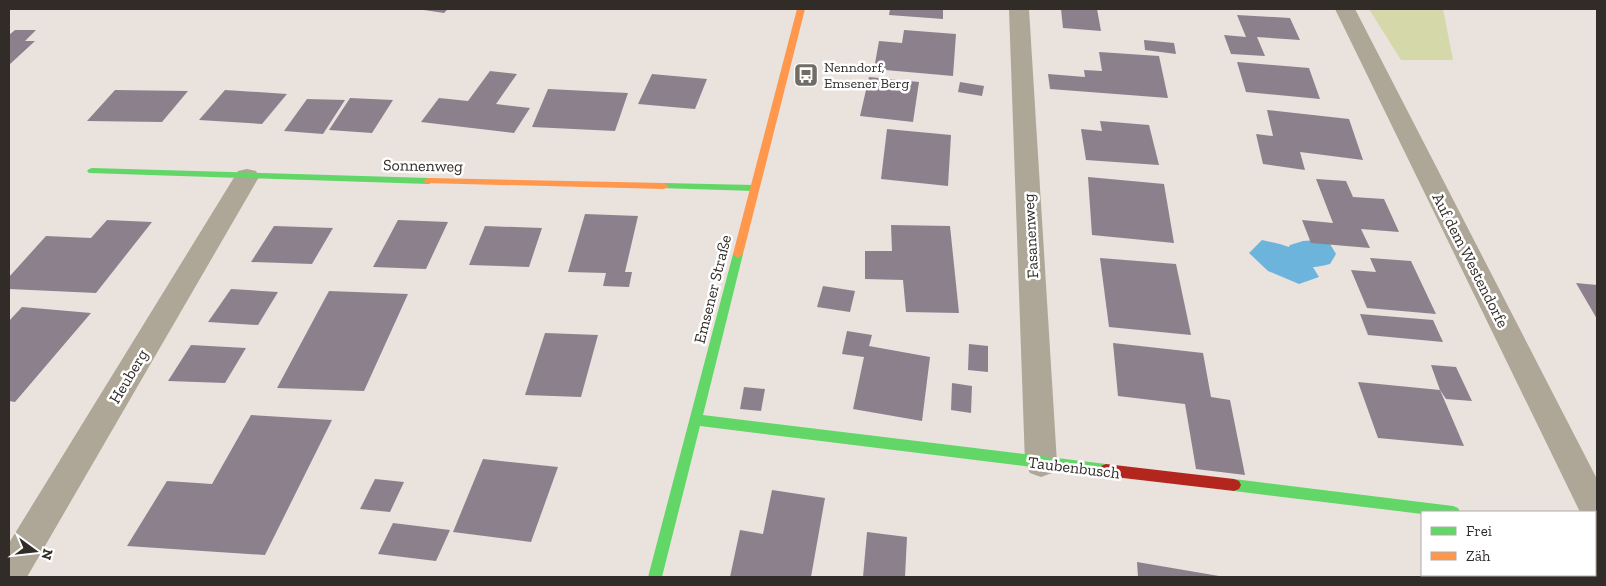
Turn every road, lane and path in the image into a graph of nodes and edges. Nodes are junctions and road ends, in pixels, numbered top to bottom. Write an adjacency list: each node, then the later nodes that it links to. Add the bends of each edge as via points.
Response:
1 (801, 9): 6 (street, Emsener Straße)
2 (1019, 9): 8 (street, Fasanenweg)
3 (1345, 9): 10 (street, Auf dem Westendorfe)
4 (92, 171): 5 (street, Sonnenweg)
5 (247, 177): 6 (street, Sonnenweg); 11 (street, Heuberg)
6 (754, 188): 7 (street, Emsener Straße)
7 (696, 420): 8 (street, Taubenbusch); 12 (street, Emsener Straße)
8 (1041, 463): 9 (street, Taubenbusch)
9 (1444, 511)
10 (1597, 512)
11 (9, 575)
12 (655, 577)

